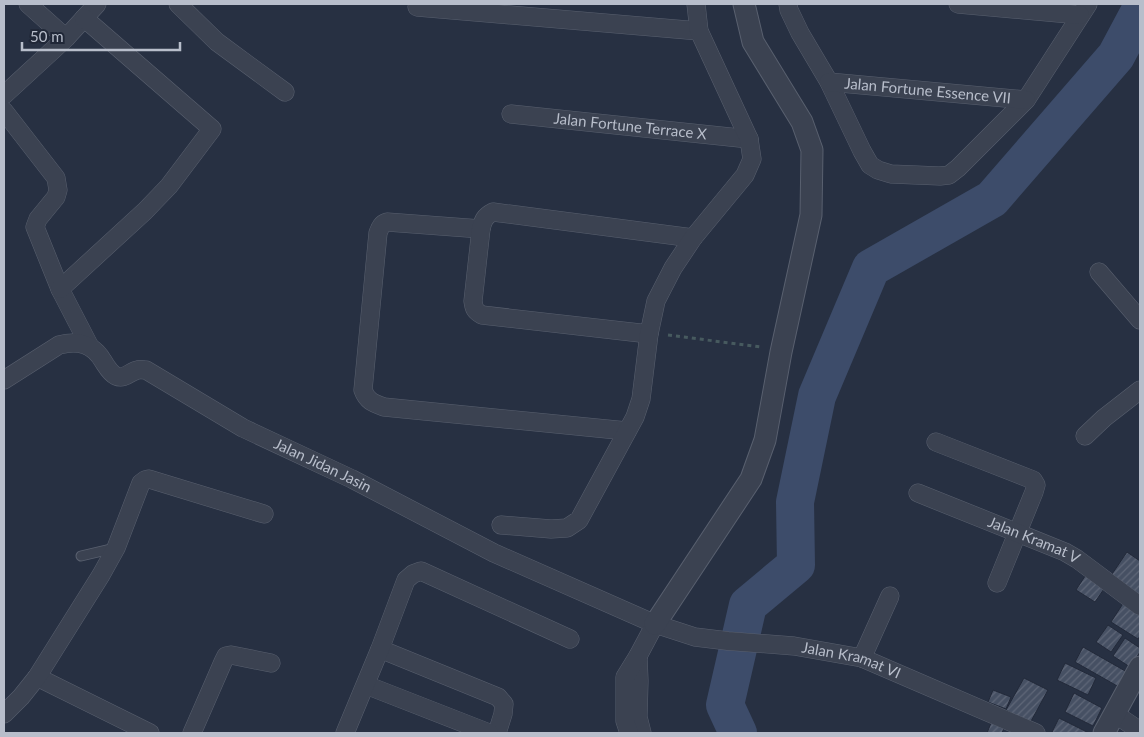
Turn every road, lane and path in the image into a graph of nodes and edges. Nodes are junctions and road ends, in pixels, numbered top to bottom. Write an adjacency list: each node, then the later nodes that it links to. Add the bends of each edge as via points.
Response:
1 (28, 4): 12 (street)
2 (98, 4): 10 (street)
3 (178, 4): 14 (street, via 217,42)
4 (696, 4): 11 (street)
5 (744, 4): 27 (street, via 753,42 802,122 812,150 810,215)
6 (788, 4): 13 (street, via 800,33)
7 (958, 4): 9 (street)
8 (417, 7): 11 (street)
9 (1084, 10): 16 (street)
10 (84, 18): 12 (street); 23 (street, via 212,129 169,186)
11 (699, 31): 19 (street)
12 (66, 38): 15 (street)
13 (829, 82): 16 (street, Jalan Fortune Essence VII); 16 (street, via 870,165 891,174 949,175)
14 (285, 92)
15 (4, 95)
16 (1026, 100)
17 (4, 111): 23 (street, via 56,178 56,197 35,227)
18 (511, 114): 19 (street, Jalan Fortune Terrace X)
19 (749, 139): 21 (street, via 752,159 745,175)
20 (481, 229): 21 (street, via 484,219 493,212); 25 (street, via 473,302 476,312); 30 (street, via 387,222 380,227 363,390 365,396 384,407)
21 (693, 238): 25 (street, via 656,301)
22 (1099, 272): 24 (street)
23 (60, 289): 26 (street)
24 (1140, 320)
25 (649, 334): 27 (path, via 758,346); 30 (street, via 642,399)
26 (90, 347): 28 (street, via 78,343 60,346); 42 (street, Jalan Jidan Jasin, via 117,377 146,370 243,428 352,479 494,553)
27 (781, 352): 42 (street, via 765,440 751,479)
28 (4, 380)
29 (1140, 390): 31 (street)
30 (627, 431): 35 (street, via 579,520 567,528 551,530)
31 (1085, 436)
32 (936, 442): 36 (street, via 1034,480 1034,492)
33 (918, 493): 36 (street, Jalan Kramat V)
34 (264, 514): 37 (street, via 144,480)
35 (500, 525)
36 (1018, 532): 39 (street); 41 (street, Jalan Kramat V, via 1071,556)
37 (116, 548): 38 (lane); 49 (street)
38 (81, 556)
39 (997, 583)
40 (890, 596): 46 (street)
41 (1140, 606)
42 (655, 624): 45 (street); 46 (street, Jalan Kramat VI, via 695,637 794,646)
43 (570, 639): 44 (street, via 421,572 406,580)
44 (380, 649): 50 (street); 58 (street, via 498,697 504,704)
45 (638, 656): 59 (street, via 624,677 625,721); 60 (street, via 638,717)
46 (862, 658): 61 (street, Jalan Kramat VI)
47 (271, 663): 55 (street, via 226,656)
48 (1140, 667): 52 (street)
49 (37, 677): 51 (street); 54 (street)
50 (366, 685): 56 (street); 57 (street)
51 (4, 714)
52 (1115, 714): 53 (street); 62 (street)
53 (1140, 731)
54 (150, 733)
55 (192, 733)
56 (345, 733)
57 (489, 733)
58 (497, 733)
59 (629, 733)
60 (642, 733)
61 (1036, 733)
62 (1104, 733)

